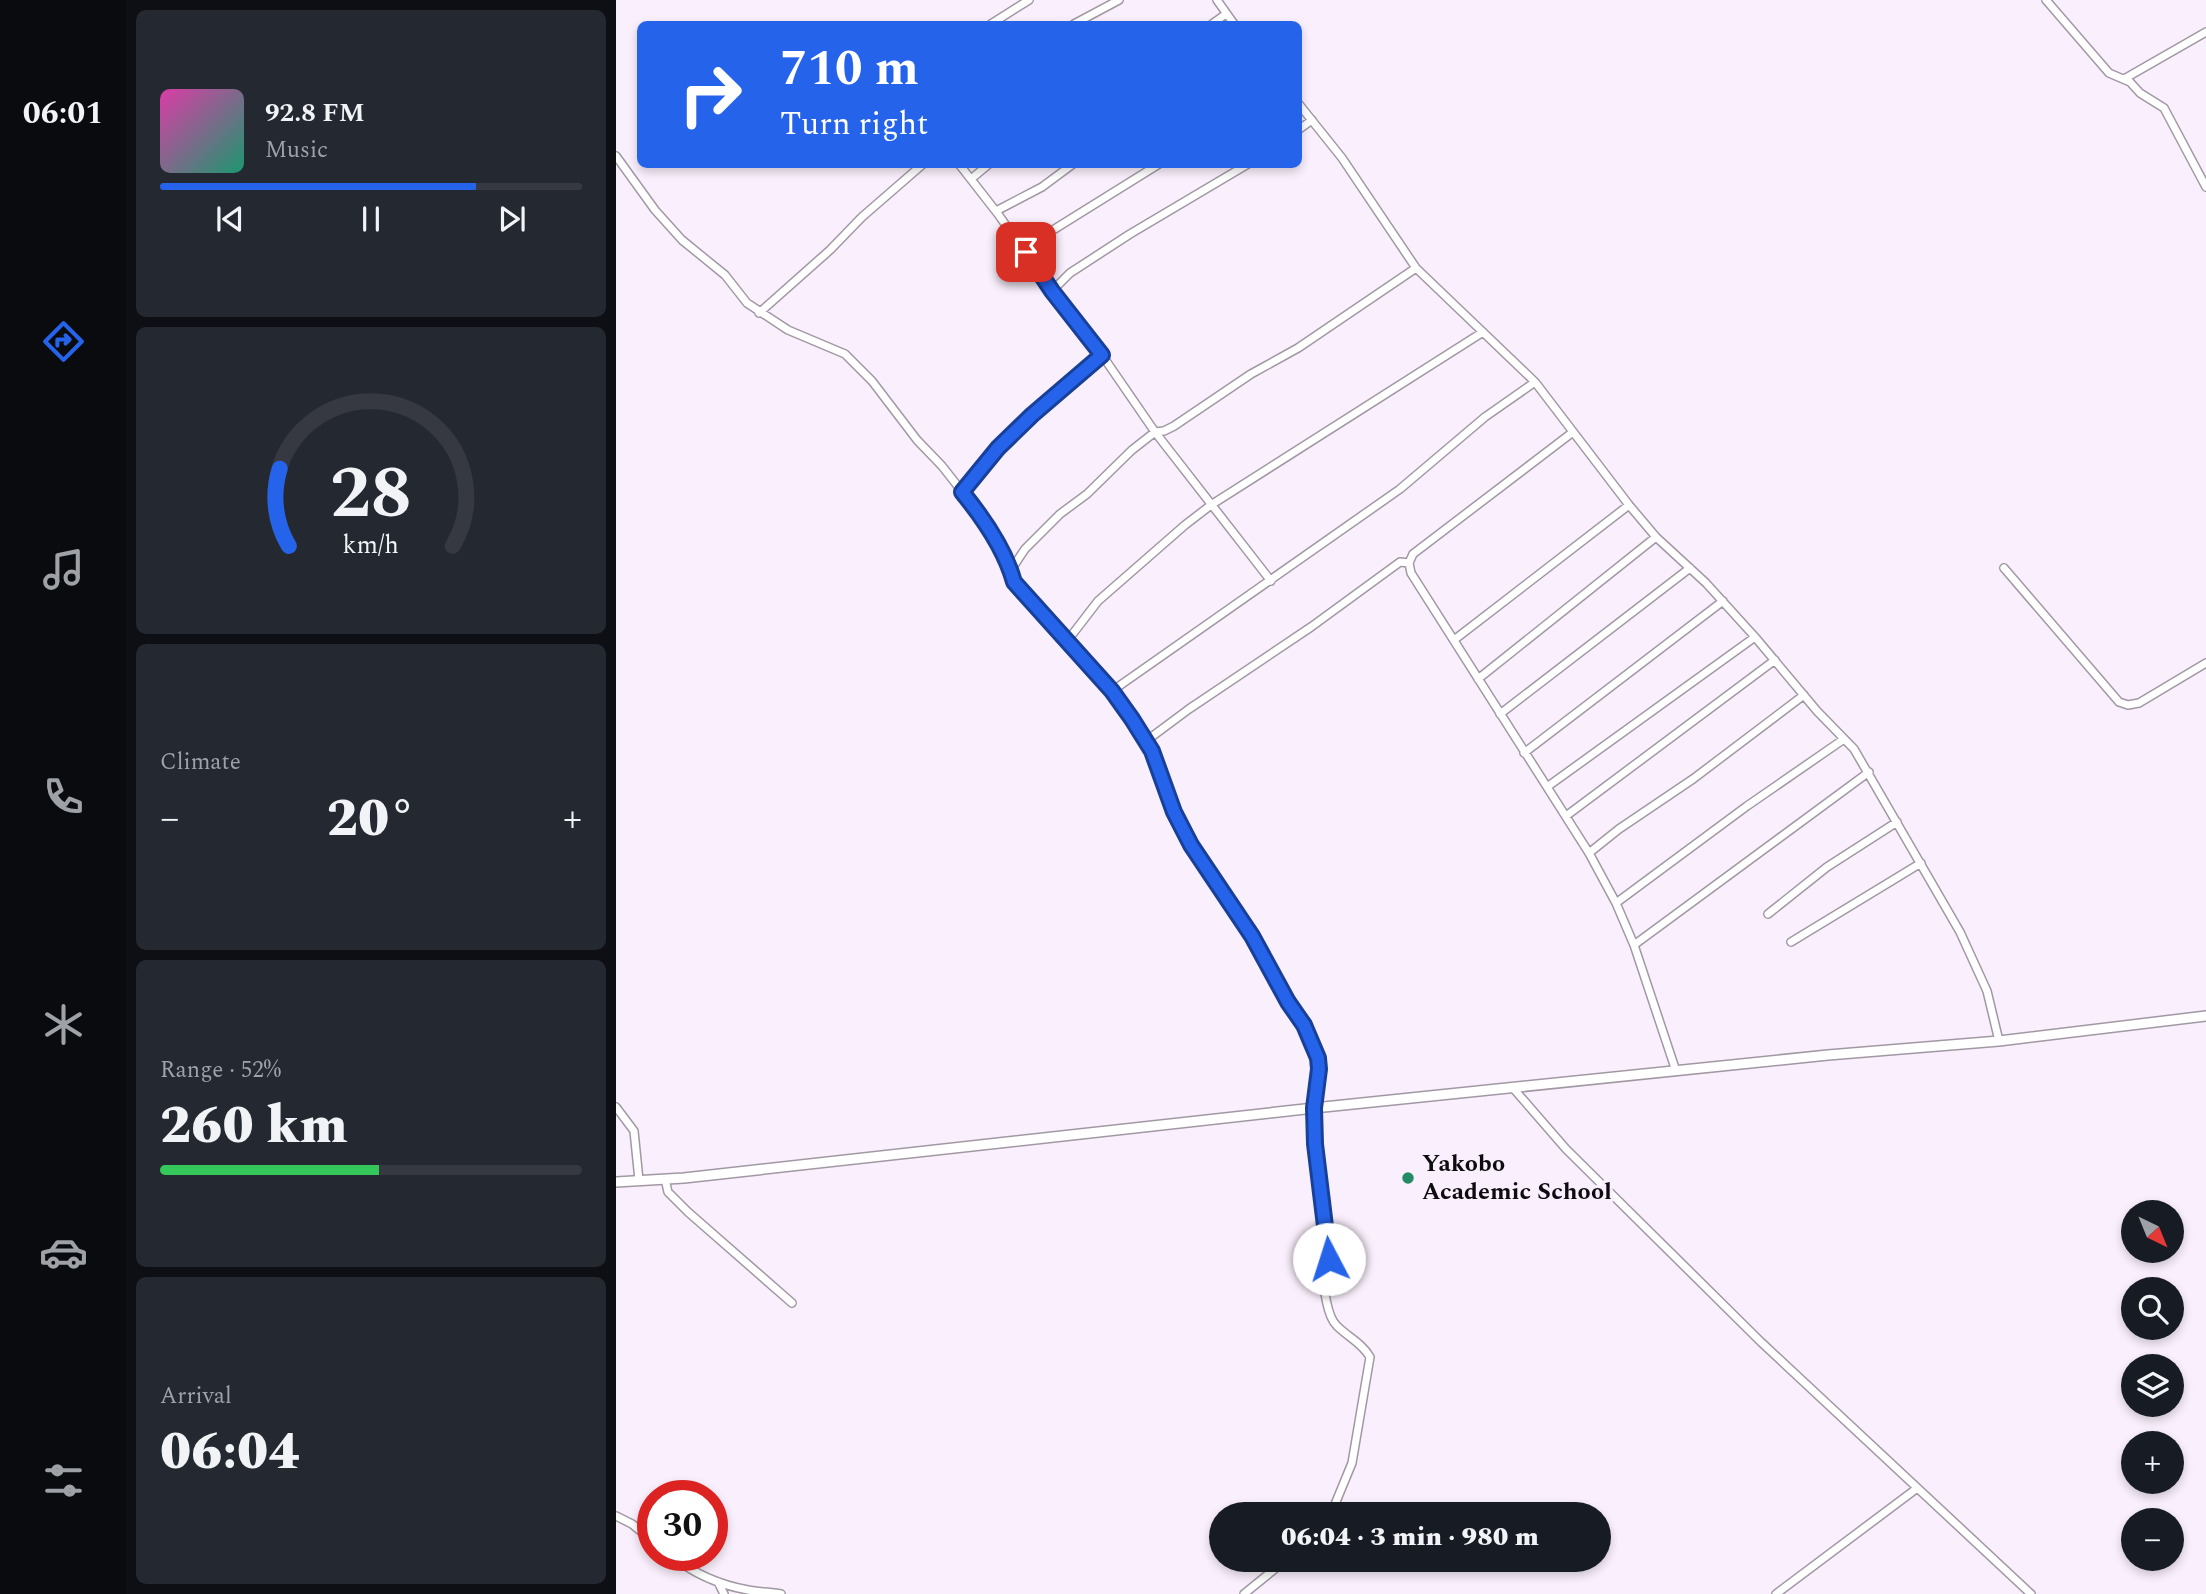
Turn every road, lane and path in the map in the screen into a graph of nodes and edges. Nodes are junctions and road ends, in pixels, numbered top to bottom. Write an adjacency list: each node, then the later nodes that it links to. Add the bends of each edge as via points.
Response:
1 (1029, 0): 6 (street)
2 (1119, 0): 7 (street)
3 (1217, 0): 5 (street)
4 (2046, 0): 11 (street, via 2109,73)
5 (1226, 14): 8 (street); 9 (street)
6 (996, 21)
7 (1080, 21)
8 (1216, 21)
9 (1232, 21)
10 (2206, 32): 11 (street)
11 (2124, 79): 23 (street, via 2164,108)
12 (1302, 108): 13 (street)
13 (1312, 120): 14 (street); 26 (street)
14 (1302, 127)
15 (616, 156): 28 (street, via 682,240 725,275)
16 (918, 168): 28 (street)
17 (962, 168): 22 (street)
18 (984, 168): 22 (street)
19 (1068, 168): 24 (street)
20 (1153, 168): 25 (street)
21 (1241, 168): 27 (street, via 1130,234 1070,273)
22 (971, 179): 24 (street)
23 (2206, 187)
24 (996, 211): 25 (street)
25 (1026, 252): 27 (street)
26 (1416, 268): 29 (street); 32 (street, via 1174,426)
27 (1052, 291): 30 (street)
28 (759, 313): 34 (street, via 850,358)
29 (1483, 331): 31 (street); 35 (street)
30 (1102, 355): 32 (street); 34 (street, via 998,448)
31 (1535, 382): 33 (street); 42 (street, via 1485,417 1400,489)
32 (1155, 432): 35 (street); 41 (street, via 1060,514)
33 (1573, 432): 36 (street); 38 (street, via 1413,554)
34 (962, 492): 41 (street, via 982,517)
35 (1211, 505): 42 (street); 46 (street, via 1098,601)
36 (1629, 505): 37 (street); 45 (street)
37 (1657, 537): 39 (street); 49 (street)
38 (1409, 562): 45 (street, via 1411,573); 54 (street, via 1400,562)
39 (1690, 568): 43 (street); 52 (street)
40 (2004, 568): 48 (street, via 2119,702 2139,703)
41 (1011, 570): 46 (street, via 1014,582)
42 (1271, 580): 50 (street)
43 (1723, 601): 44 (street); 55 (street)
44 (1755, 637): 47 (street); 57 (street)
45 (1454, 639): 49 (street)
46 (1068, 640): 50 (street)
47 (1774, 660): 51 (street); 58 (street)
48 (2206, 663)
49 (1478, 679): 52 (street)
50 (1112, 691): 54 (street)
51 (1804, 695): 53 (street); 60 (street)
52 (1500, 714): 55 (street)
53 (1844, 739): 56 (street); 62 (street)
54 (1146, 741): 71 (street, via 1191,845 1266,958 1313,1045 1319,1069)
55 (1524, 752): 57 (street)
56 (1869, 772): 59 (street); 65 (street)
57 (1547, 788): 58 (street)
58 (1566, 816): 60 (street)
59 (1898, 822): 61 (street); 63 (street, via 1827,867)
60 (1590, 853): 62 (street)
61 (1922, 863): 64 (street); 67 (street, via 1982,979)
62 (1616, 903): 65 (street)
63 (1768, 914)
64 (1791, 942)
65 (1634, 945): 68 (street)
66 (2206, 1016): 67 (street)
67 (1999, 1041): 68 (street)
68 (1676, 1071): 69 (street)
69 (1513, 1088): 71 (street); 76 (street, via 1621,1204)
70 (616, 1107): 73 (street, via 634,1131)
71 (1314, 1108): 72 (street); 77 (street, via 1329,1245 1324,1272 1329,1317 1370,1357 1352,1463)
72 (664, 1179): 73 (street); 75 (street, via 668,1192 688,1212)
73 (639, 1180): 74 (street)
74 (616, 1182)
75 (792, 1303)
76 (1916, 1489): 86 (street); 87 (street)
77 (1336, 1502)
78 (616, 1516): 79 (street)
79 (637, 1528)
80 (695, 1571): 82 (street)
81 (1271, 1572): 85 (street)
82 (718, 1582): 83 (street); 84 (street)
83 (724, 1594)
84 (781, 1594)
85 (1244, 1594)
86 (1776, 1594)
87 (2031, 1594)

